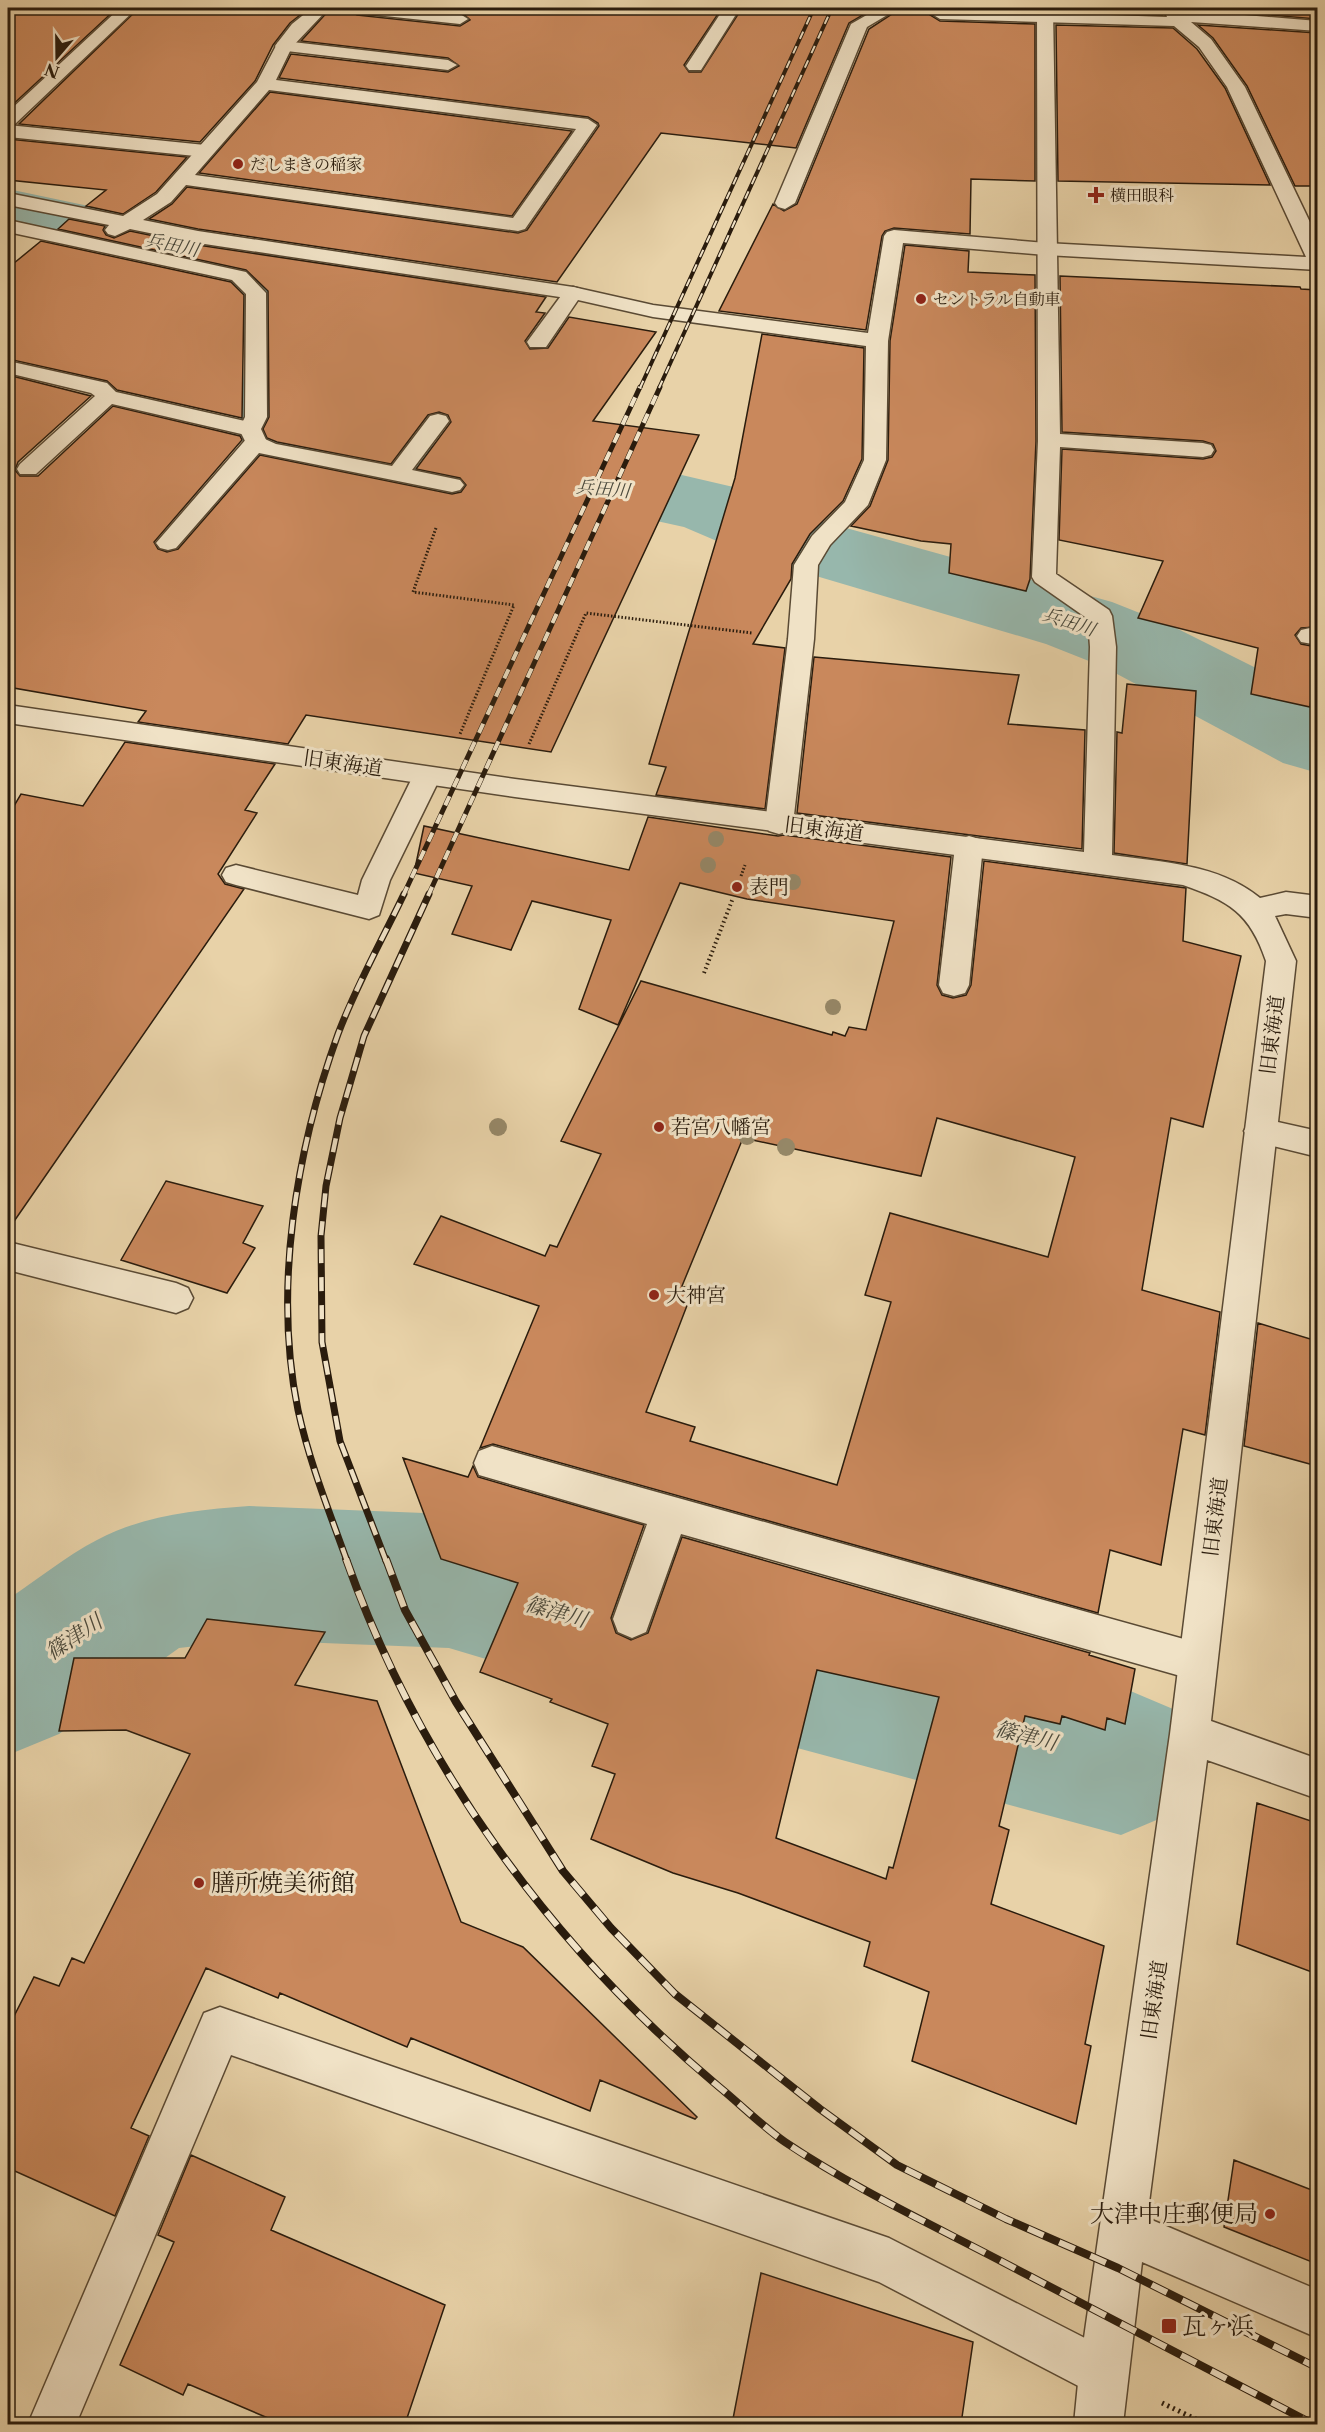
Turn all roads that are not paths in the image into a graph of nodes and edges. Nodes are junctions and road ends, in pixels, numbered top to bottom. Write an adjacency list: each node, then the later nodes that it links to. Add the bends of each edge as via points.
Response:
1 (129, 8): 15 (street)
2 (321, 8): 11 (street)
3 (357, 8): 9 (street)
4 (732, 8): 13 (street)
5 (891, 8): 20 (street, via 860,24)
6 (1045, 13): 7 (street); 8 (street); 23 (street)
7 (940, 14)
8 (1174, 14): 10 (street); 24 (street, via 1205,43 1236,87)
9 (460, 19)
10 (1317, 26)
11 (284, 46): 12 (street); 14 (street)
12 (448, 65)
13 (695, 66)
14 (265, 84): 17 (street); 18 (street, via 588,125 518,225)
15 (8, 121)
16 (8, 130): 17 (street)
17 (205, 151): 18 (street)
18 (181, 179): 22 (street, via 164,198)
19 (8, 199): 22 (street)
20 (785, 203)
21 (10, 229): 22 (street)
22 (111, 234): 25 (street, via 198,237); 31 (street, via 238,276 256,293)
23 (1046, 249): 24 (street); 26 (street, via 894,236); 32 (street)
24 (1317, 263)
25 (573, 293): 26 (street, via 653,311); 27 (street)
26 (877, 341): 40 (street, via 875,460 856,505 820,541 806,565)
27 (537, 342)
28 (8, 367): 29 (street, via 99,388)
29 (108, 397): 31 (street); 35 (street)
30 (438, 421): 34 (street)
31 (253, 436): 34 (street, via 269,449); 37 (street)
32 (1049, 441): 33 (street); 42 (street, via 1044,576 1100,616 1103,647)
33 (1203, 450)
34 (402, 468): 36 (street)
35 (28, 469)
36 (452, 485)
37 (168, 543)
38 (8, 714): 39 (street, 旧東海道)
39 (434, 777): 40 (street, 旧東海道); 43 (street, via 376,880 369,908)
40 (779, 824): 41 (street, 旧東海道)
41 (969, 846): 42 (street, 旧東海道); 46 (street)
42 (1098, 862): 45 (street, 旧東海道, via 1185,875 1230,890)
43 (236, 875)
44 (1317, 907): 45 (street, via 1286,903)
45 (1255, 909): 47 (street, 旧東海道, via 1273,935 1281,961)
46 (954, 985)
47 (1260, 1131): 48 (street); 54 (street, 旧東海道)
48 (1317, 1144)
49 (8, 1256): 50 (street)
50 (176, 1298)
51 (492, 1464): 52 (street)
52 (670, 1513): 53 (street); 54 (street)
53 (632, 1619)
54 (1198, 1662): 55 (street, 旧東海道)
55 (1190, 1734): 56 (street); 57 (street, 旧東海道)
56 (1317, 1779)
57 (1123, 2231): 58 (street); 59 (street, 旧東海道)
58 (1317, 2314)
59 (1103, 2373): 60 (street, via 889,2262 220,2029); 61 (street, 旧東海道)
60 (52, 2424)
61 (1099, 2424)

